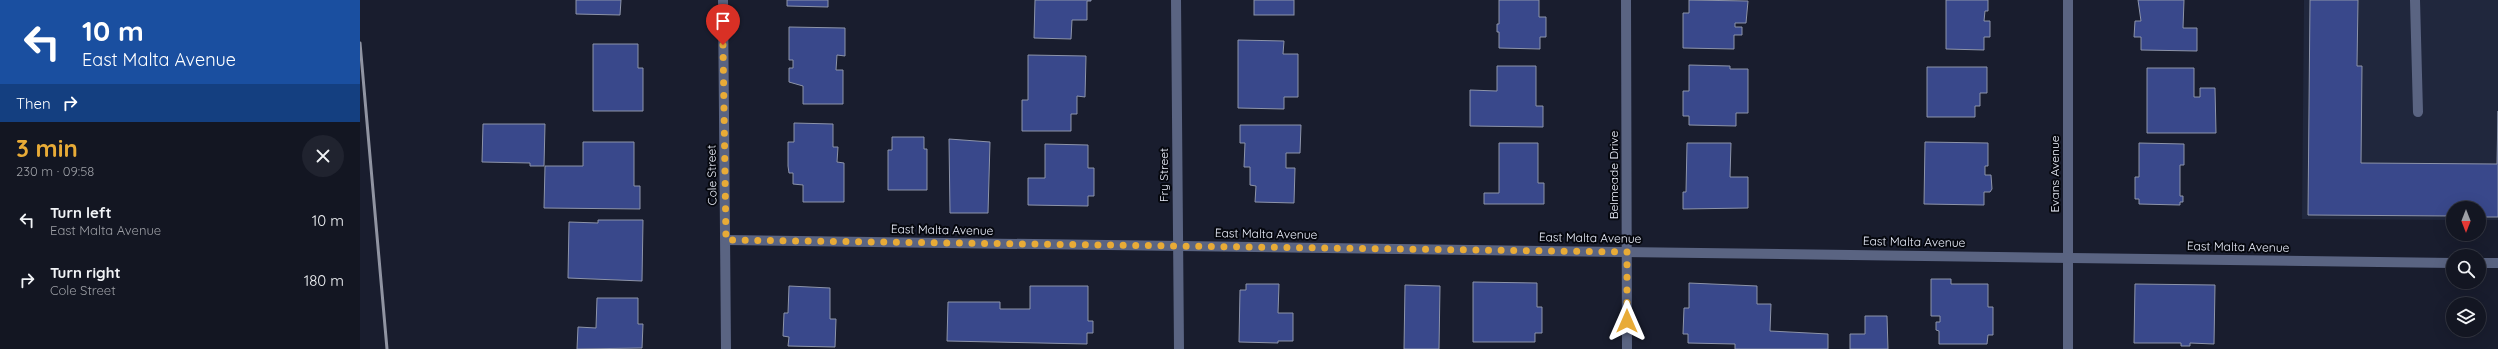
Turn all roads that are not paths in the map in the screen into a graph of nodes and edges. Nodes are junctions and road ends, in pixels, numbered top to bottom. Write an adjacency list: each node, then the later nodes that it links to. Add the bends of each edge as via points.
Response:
1 (723, 0): 7 (street, Cole Street)
2 (1176, 0): 8 (street, Fry Street)
3 (1626, 0): 9 (street, Belmeade Drive)
4 (2068, 0): 10 (street, Evans Avenue)
5 (2415, 0): 6 (street)
6 (2418, 112)
7 (726, 240): 8 (street, East Malta Avenue); 14 (street, Cole Street)
8 (1178, 246): 9 (street, East Malta Avenue); 15 (street, Fry Street)
9 (1627, 252): 10 (street, East Malta Avenue); 16 (street, Belmeade Drive)
10 (2068, 257): 11 (street, East Malta Avenue); 17 (street, Evans Avenue)
11 (2446, 262)
12 (2486, 263): 13 (street)
13 (2498, 263)
14 (726, 349)
15 (1179, 349)
16 (1627, 349)
17 (2068, 349)

